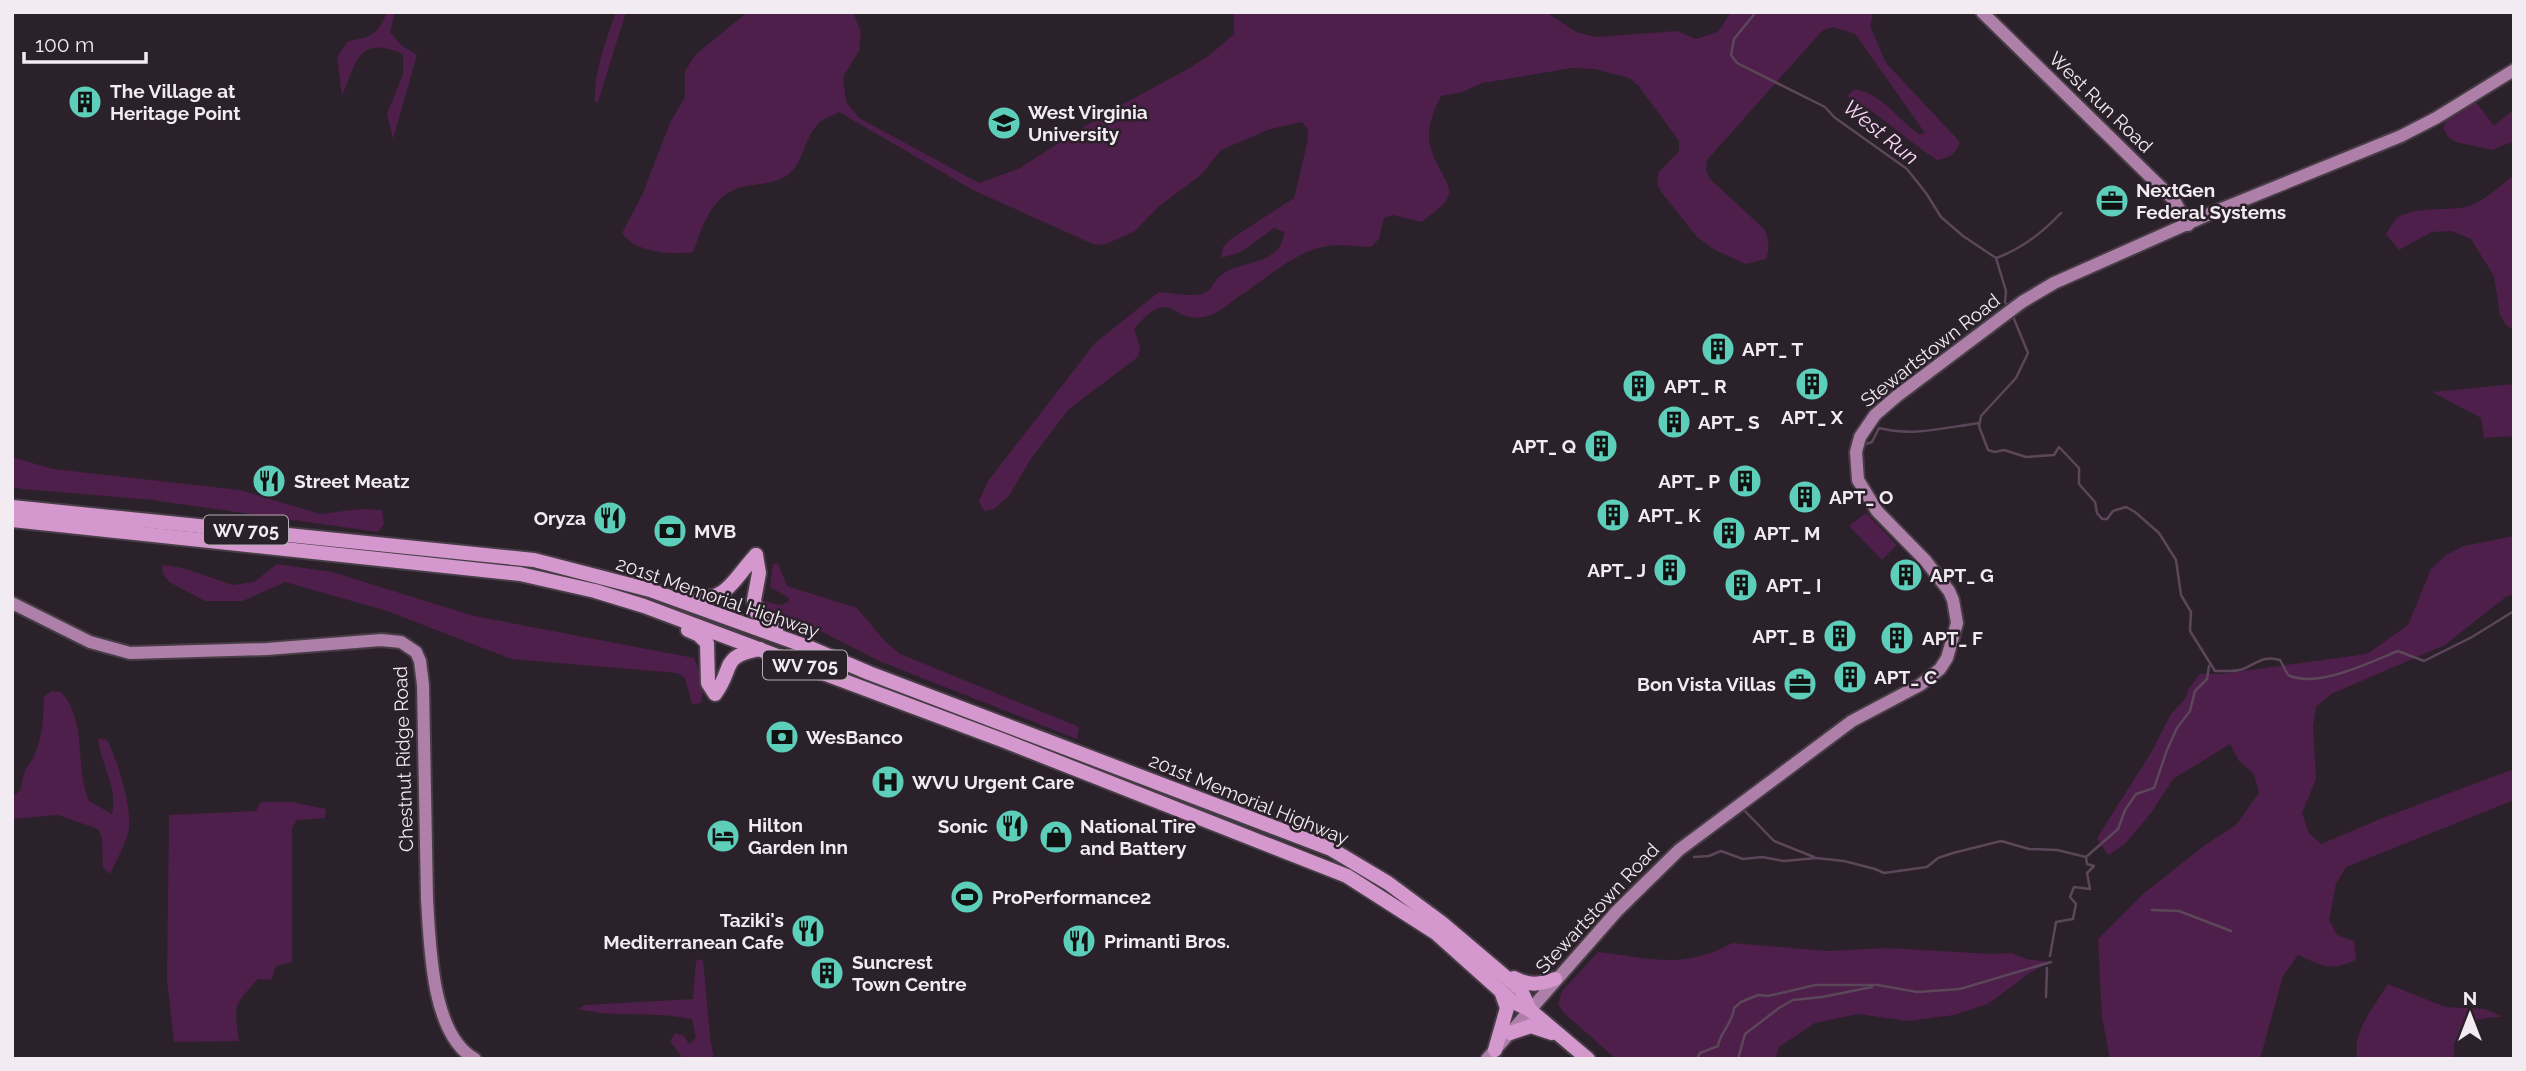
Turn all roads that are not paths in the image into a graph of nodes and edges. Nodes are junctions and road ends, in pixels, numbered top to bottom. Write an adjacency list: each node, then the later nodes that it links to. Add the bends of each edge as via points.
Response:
1 (1982, 12): 3 (street, West Run Road, via 2174,200)
2 (2514, 69): 3 (street, Stewartstown Road, via 2401,136)
3 (2188, 225): 12 (street, Stewartstown Road, via 2068,276 2022,302 1882,408 1862,432 1856,452 1858,481 1867,498 1940,578 1953,600 1956,633 1947,658 1920,685 1852,721 1679,850)
4 (12, 507): 7 (main road, 201st Memorial Highway / WV 705, via 534,560)
5 (12, 520): 6 (main road, 201st Memorial Highway / WV 705, via 520,574)
6 (617, 598): 10 (main road, 201st Memorial Highway / WV 705); 10 (main road, via 699,635 707,643 708,683 715,694 733,658)
7 (681, 600): 9 (main road, 201st Memorial Highway / WV 705); 9 (main road, via 718,597 756,555 756,611 763,622)
8 (12, 603): 17 (street, Chestnut Ridge Road, via 90,642 130,653 381,640 410,646 420,661 423,685 428,910 439,1003 452,1037)
9 (808, 647): 11 (main road, 201st Memorial Highway / WV 705, via 1331,849 1421,906)
10 (761, 649): 11 (main road, 201st Memorial Highway / WV 705, via 1346,876)
11 (1497, 977): 12 (main road, via 1527,985); 13 (main road, 201st Memorial Highway / WV 705, via 1521,990); 16 (main road, via 1507,1008)
12 (1555, 979): 13 (street, Stewartstown Road)
13 (1530, 1010): 14 (street, Stewartstown Road); 15 (main road, 201st Memorial Highway / WV 705)
14 (1510, 1033): 15 (main road, via 1531,1026); 16 (street, Stewartstown Road)
15 (1566, 1041): 18 (main road, 201st Memorial Highway / WV 705)
16 (1491, 1055)
17 (475, 1059)
18 (1588, 1059)

